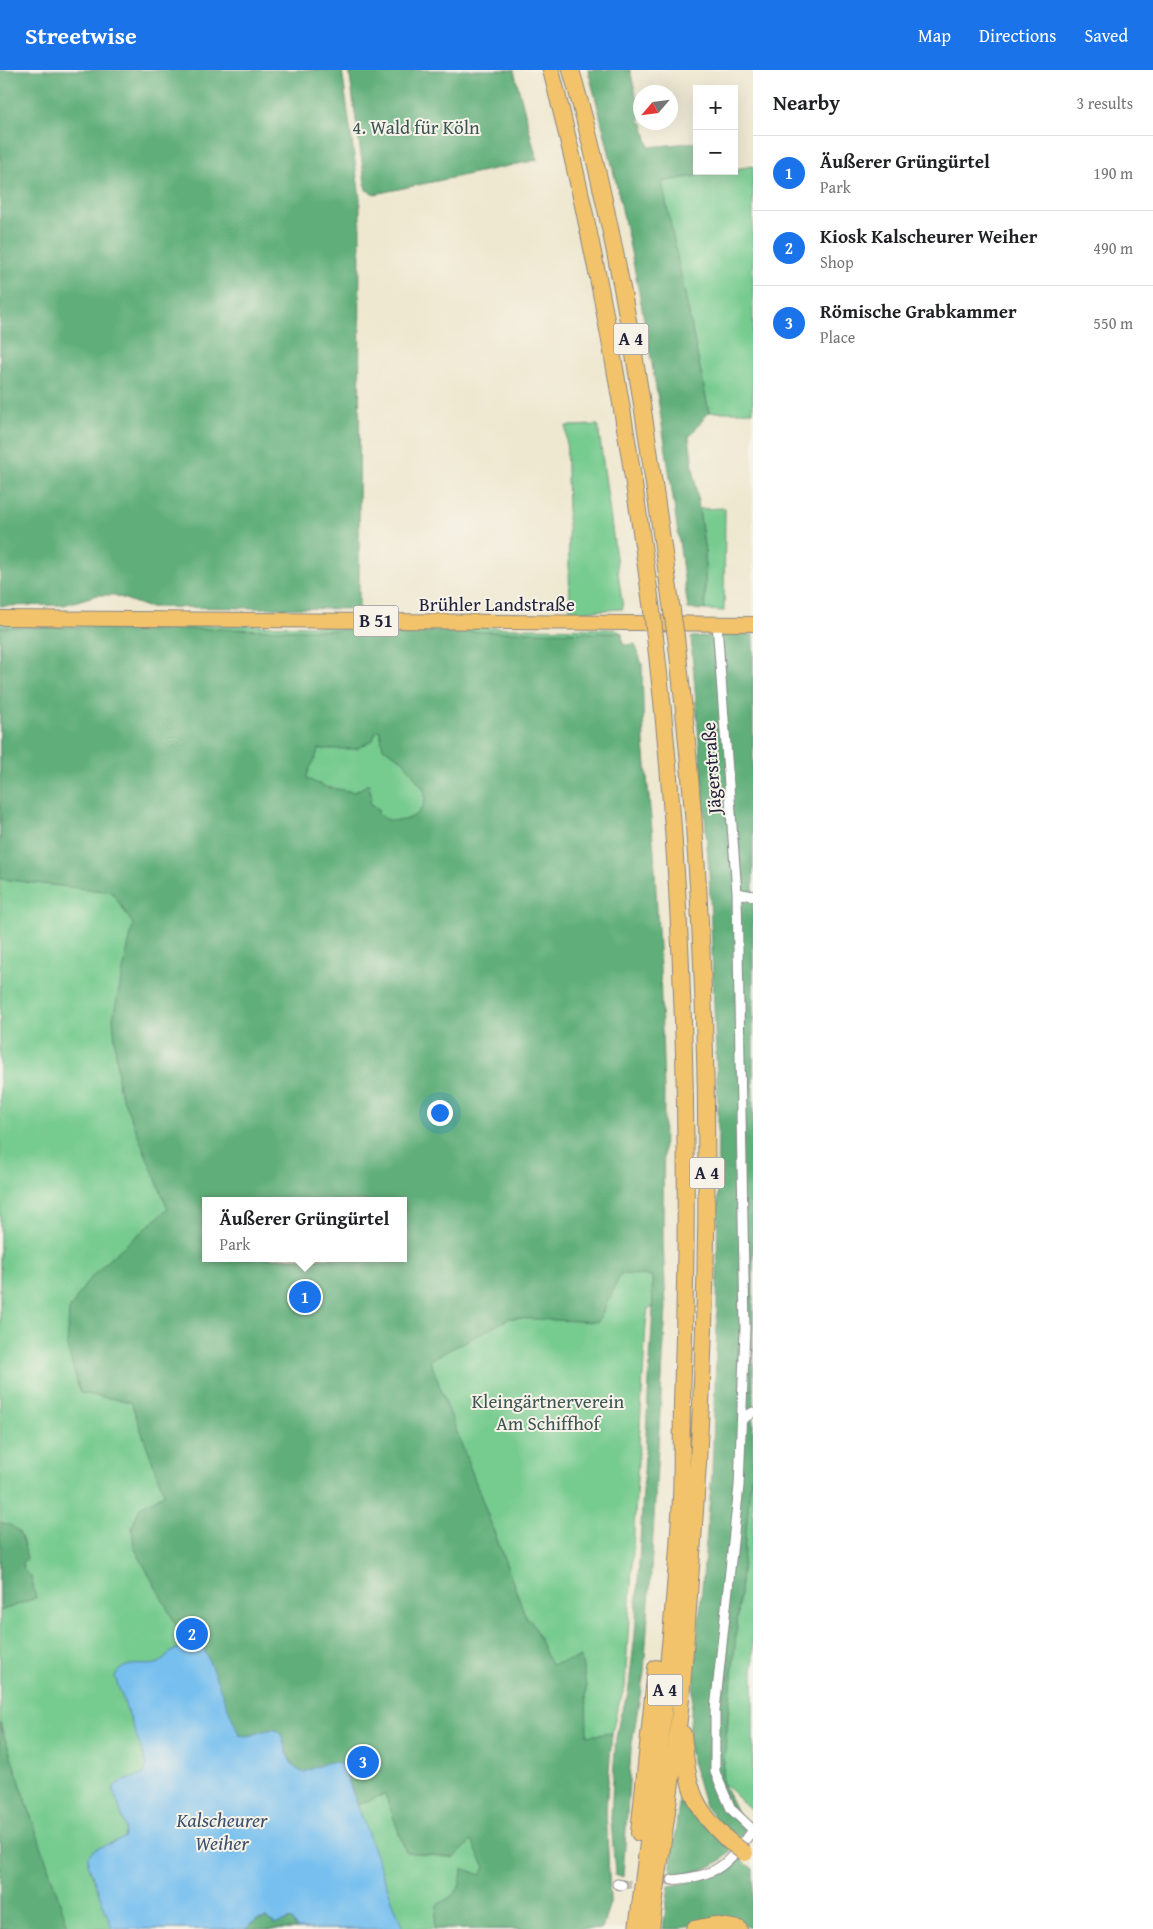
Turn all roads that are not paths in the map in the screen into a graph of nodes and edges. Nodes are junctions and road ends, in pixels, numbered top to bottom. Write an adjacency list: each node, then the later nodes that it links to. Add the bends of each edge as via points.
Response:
1 (551, 70): 10 (highway, A 4, bridge, via 580,185 635,480 670,782 684,1020 687,1224)
2 (572, 70): 11 (highway, A 4, bridge, via 607,211 640,386 676,637 699,877 708,1112 705,1335 699,1469)
3 (0, 618): 4 (main road, Brühler Landstraße / B 51)
4 (717, 624): 5 (main road, Brühler Landstraße / B 51); 6 (street, Jägerstraße)
5 (753, 624)
6 (737, 893): 7 (street); 9 (street, Jägerstraße, via 745,1328)
7 (753, 896)
8 (753, 1412): 9 (street)
9 (742, 1420): 12 (street, Jägerstraße, via 739,1486 715,1710 714,1772 731,1809)
10 (680, 1450): 15 (highway, A 4, via 670,1511 652,1707); 16 (highway, A 4, via 681,1512 664,1703)
11 (680, 1710): 13 (highway, bridge, via 687,1772 696,1801 709,1823); 17 (highway, A 4)
12 (753, 1830): 14 (street, via 721,1867 700,1877)
13 (749, 1857)
14 (672, 1880)
15 (626, 1929)
16 (637, 1929)
17 (651, 1929)
18 (694, 1929): 19 (highway, via 713,1925)
19 (739, 1929)

